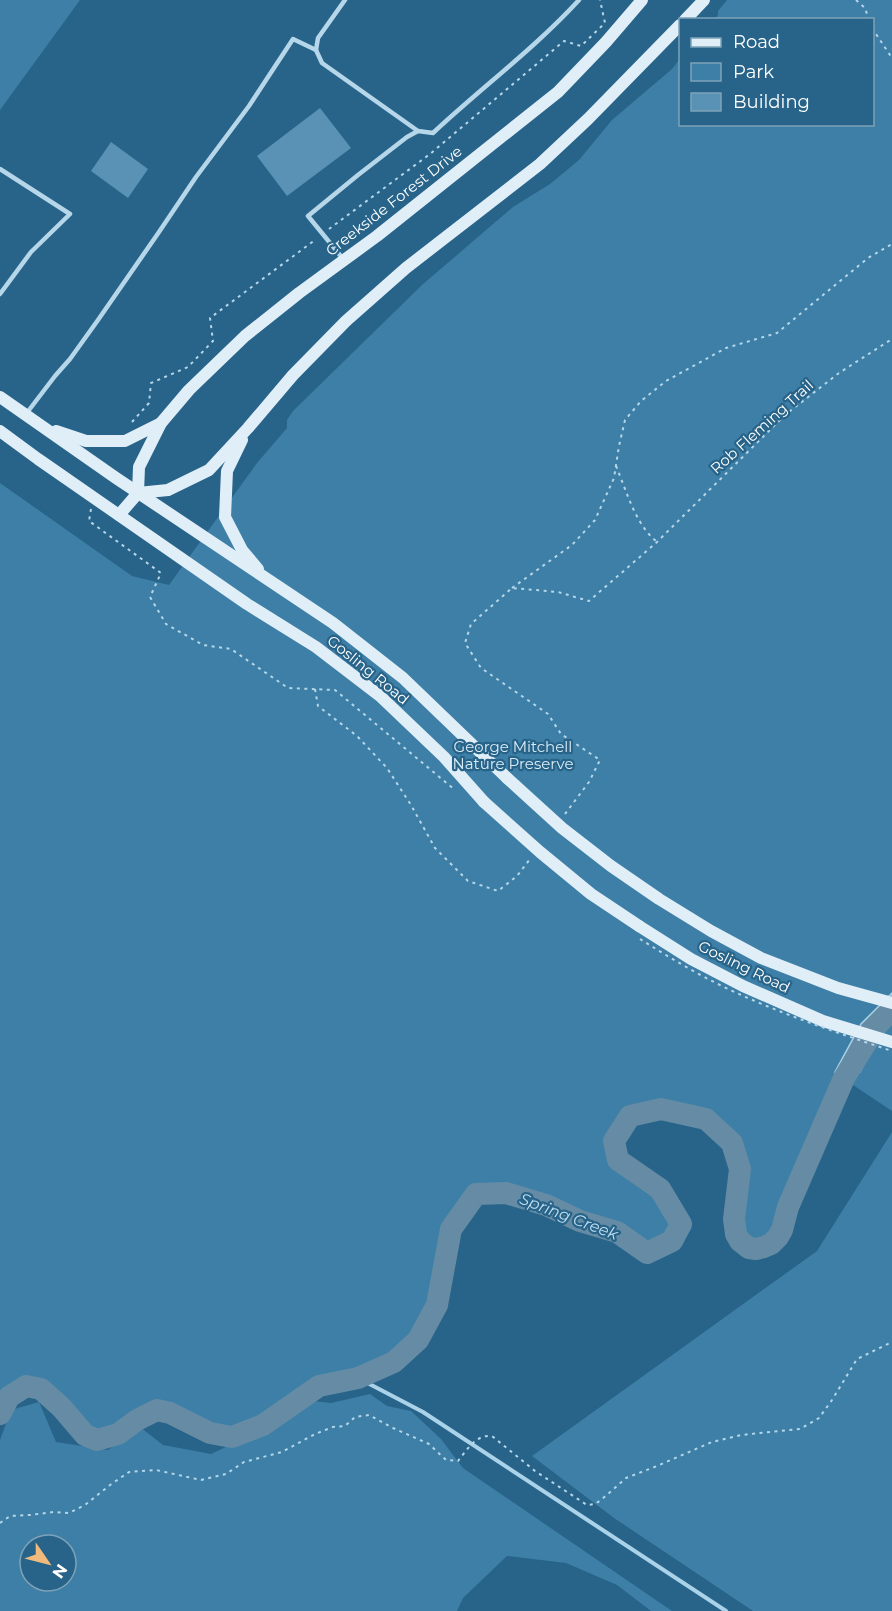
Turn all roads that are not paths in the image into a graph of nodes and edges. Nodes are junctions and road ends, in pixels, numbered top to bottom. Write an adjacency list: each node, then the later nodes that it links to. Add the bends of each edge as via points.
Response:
1 (345, 0): 7 (lane, via 318,38)
2 (579, 0): 8 (lane, via 522,56 433,133)
3 (642, 0): 10 (main road, Creekside Forest Drive, via 558,92)
4 (704, 0): 5 (main road)
5 (688, 18)
6 (679, 27): 16 (main road, via 540,164 406,268 346,321)
7 (316, 50): 8 (lane, via 322,63); 13 (lane, via 293,39 93,327)
8 (418, 131): 10 (lane, via 308,216)
9 (0, 169): 11 (lane, via 70,214 31,252)
10 (344, 260): 14 (main road, Creekside Forest Drive, via 245,336)
11 (0, 294)
12 (0, 397): 13 (main road, Gosling Road)
13 (25, 415): 15 (main road, Gosling Road)
14 (161, 423): 15 (main road, Creekside Forest Drive, via 125,441 86,441); 18 (main road, Creekside Forest Drive, via 139,467)
15 (47, 428): 18 (main road, Gosling Road)
16 (248, 428): 18 (main road, via 209,470 168,490); 20 (main road, via 227,471 225,517 242,550)
17 (0, 431): 19 (main road, Gosling Road)
18 (138, 493): 19 (main road); 20 (main road, Gosling Road)
19 (119, 515): 22 (main road, Gosling Road, bridge, via 316,647 380,696 484,802 591,894 691,959 743,986 823,1021)
20 (266, 579): 21 (main road, Gosling Road, bridge, via 333,623 403,678 562,828 659,899 760,958 838,988)
21 (892, 1003)
22 (892, 1042)

